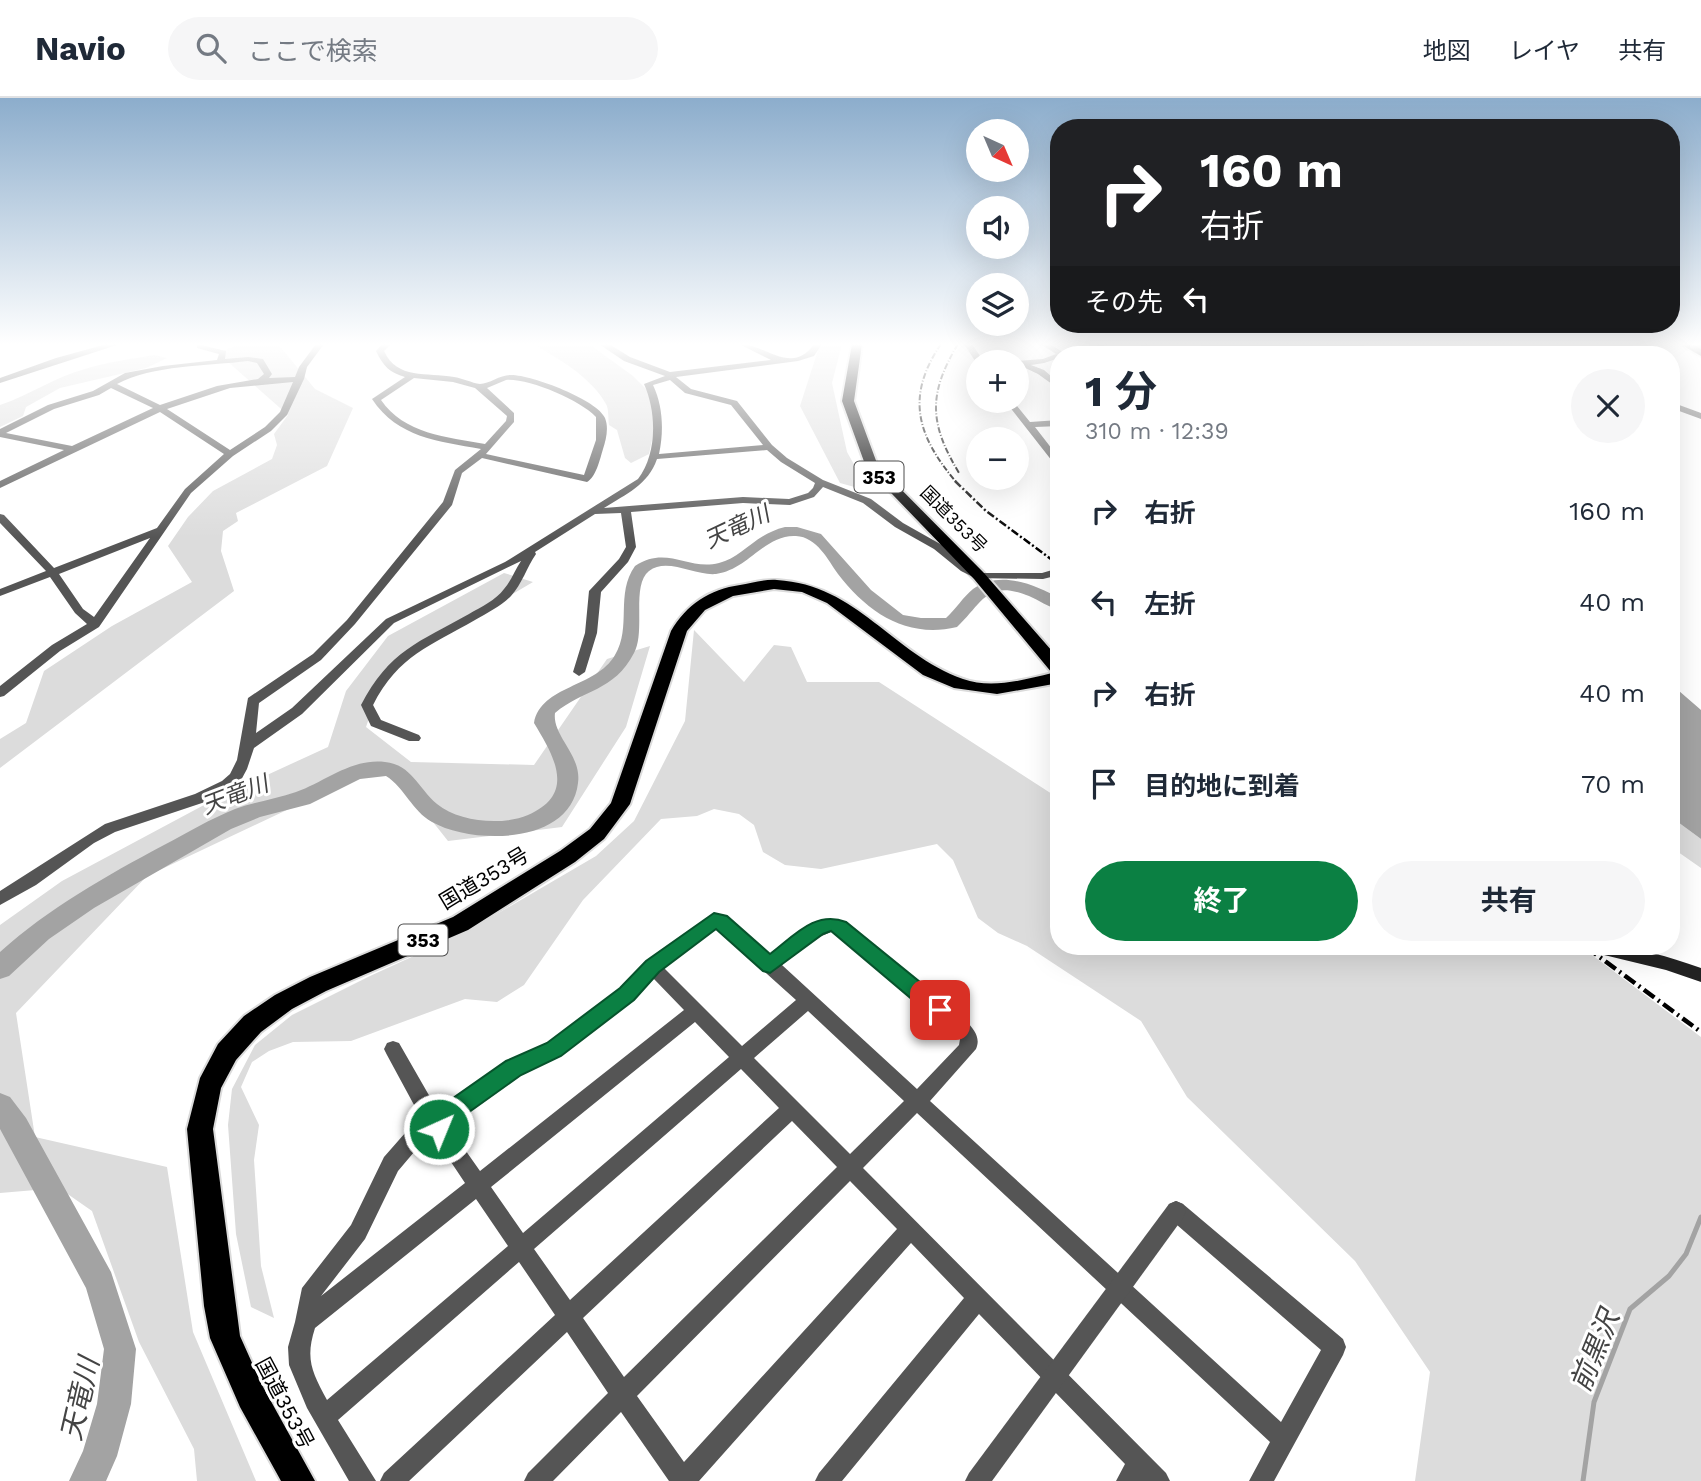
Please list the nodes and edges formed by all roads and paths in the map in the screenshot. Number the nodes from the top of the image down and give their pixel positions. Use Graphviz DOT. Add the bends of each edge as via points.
graph roads {
  1 [pos="48,409"];
  2 [pos="161,409"];
  3 [pos="286,409"];
  4 [pos="382,409"];
  5 [pos="501,409"];
  6 [pos="592,409"];
  7 [pos="655,409"];
  8 [pos="738,409"];
  9 [pos="851,409"];
  10 [pos="1681,409"];
  11 [pos="1019,413"];
  12 [pos="1701,416"];
  13 [pos="1050,424"];
  14 [pos="1029,425"];
  15 [pos="0,433"];
  16 [pos="769,447"];
  17 [pos="75,449"];
  18 [pos="484,451"];
  19 [pos="1050,452"];
  20 [pos="230,454"];
  21 [pos="652,457"];
  22 [pos="820,482"];
  23 [pos="0,485"];
  24 [pos="626,510"];
  25 [pos="594,513"];
  26 [pos="0,517"];
  27 [pos="162,530"];
  28 [pos="541,542"];
  29 [pos="53,573"];
  30 [pos="1050,573"];
  31 [pos="986,585"];
  32 [pos="0,593"];
  33 [pos="95,624"];
  34 [pos="1050,660"];
  35 [pos="579,672"];
  36 [pos="1050,679"];
  37 [pos="0,693"];
  38 [pos="414,738"];
  39 [pos="248,746"];
  40 [pos="0,899"];
  41 [pos="1633,955"];
  42 [pos="770,965"];
  43 [pos="653,967"];
  44 [pos="1701,975"];
  45 [pos="808,1000"];
  46 [pos="696,1011"];
  47 [pos="393,1049"];
  48 [pos="741,1057"];
  49 [pos="917,1101"];
  50 [pos="792,1108"];
  51 [pos="849,1167"];
  52 [pos="477,1186"];
  53 [pos="910,1229"];
  54 [pos="521,1248"];
  55 [pos="1119,1287"];
  56 [pos="978,1298"];
  57 [pos="569,1317"];
  58 [pos="306,1322"];
  59 [pos="1053,1376"];
  60 [pos="623,1395"];
  61 [pos="324,1417"];
  62 [pos="1284,1440"];
  63 [pos="1133,1472"];
  64 [pos="299,1481"];
  65 [pos="364,1481"];
  66 [pos="392,1481"];
  67 [pos="536,1481"];
  68 [pos="683,1481"];
  69 [pos="827,1481"];
  70 [pos="977,1481"];
  71 [pos="1158,1481"];
  72 [pos="1261,1481"];
  1 -- 15 [label="street"];
  2 -- 17 [label="street"];
  2 -- 20 [label="street"];
  3 -- 20 [label="street" via="268,429"];
  4 -- 18 [label="street" via="415,433"];
  5 -- 18 [label="street" via="511,415 510,422"];
  6 -- 18 [label="street" via="600,417 602,434 587,479"];
  7 -- 21 [label="street" via="658,428"];
  8 -- 16 [label="street"];
  9 -- 31 [label="highway, 国道353号 / 353" via="872,467"];
  10 -- 12 [label="street"];
  11 -- 14 [label="street"];
  13 -- 14 [label="street"];
  14 -- 19 [label="street"];
  15 -- 17 [label="street"];
  16 -- 21 [label="street"];
  16 -- 22 [label="street"];
  17 -- 23 [label="street"];
  18 -- 39 [label="street" via="458,472 448,503 351,622 317,657 253,701"];
  20 -- 27 [label="street" via="188,491"];
  21 -- 25 [label="street" via="648,474"];
  22 -- 24 [label="street" via="811,495 790,502 743,500"];
  22 -- 31 [label="street" via="867,501"];
  24 -- 25 [label="street"];
  24 -- 35 [label="street" via="631,547 595,590 591,633"];
  25 -- 28 [label="street"];
  26 -- 29 [label="street"];
  27 -- 29 [label="street"];
  27 -- 33 [label="street"];
  28 -- 38 [label="street" via="508,594 411,649 376,682 367,705 376,723"];
  28 -- 39 [label="street" via="488,576 390,621 297,711"];
  29 -- 32 [label="street"];
  29 -- 33 [label="street" via="79,611"];
  30 -- 31 [label="street"];
  31 -- 34 [label="highway, 国道353号 / 353"];
  33 -- 37 [label="street" via="56,648"];
  36 -- 64 [label="highway, 国道353号 / 353" via="1011,688 959,684 925,669 820,591 775,584 720,595 697,607 679,632 620,804 596,836 432,937 285,1000 237,1039 209,1084 202,1107 219,1306 236,1366"];
  39 -- 40 [label="street" via="229,784 88,838"];
  41 -- 44 [label="main road"];
  42 -- 43 [label="street" via="714,920"];
  42 -- 45 [label="street"];
  42 -- 49 [label="street" via="817,929 831,924 960,1027 970,1043"];
  43 -- 46 [label="street"];
  43 -- 52 [label="street" via="627,994 554,1050 513,1068 439,1122 441,1133"];
  45 -- 48 [label="street"];
  45 -- 49 [label="street"];
  46 -- 48 [label="street"];
  46 -- 52 [label="street"];
  47 -- 58 [label="street" via="431,1117 391,1164 358,1232 309,1294"];
  48 -- 50 [label="street"];
  48 -- 54 [label="street"];
  49 -- 51 [label="street"];
  49 -- 55 [label="street"];
  50 -- 51 [label="street"];
  50 -- 57 [label="street"];
  51 -- 53 [label="street"];
  51 -- 60 [label="street"];
  52 -- 54 [label="street"];
  52 -- 58 [label="street"];
  53 -- 56 [label="street"];
  53 -- 68 [label="street"];
  54 -- 57 [label="street"];
  54 -- 61 [label="street"];
  55 -- 59 [label="street"];
  55 -- 62 [label="street"];
  55 -- 62 [label="street" via="1176,1211 1335,1347"];
  56 -- 59 [label="street"];
  56 -- 69 [label="street"];
  57 -- 60 [label="street"];
  57 -- 66 [label="street"];
  58 -- 61 [label="street" via="297,1353"];
  59 -- 63 [label="street"];
  59 -- 70 [label="street"];
  60 -- 67 [label="street"];
  60 -- 68 [label="street"];
  61 -- 65 [label="street"];
  62 -- 72 [label="street"];
  63 -- 71 [label="street"];
}
